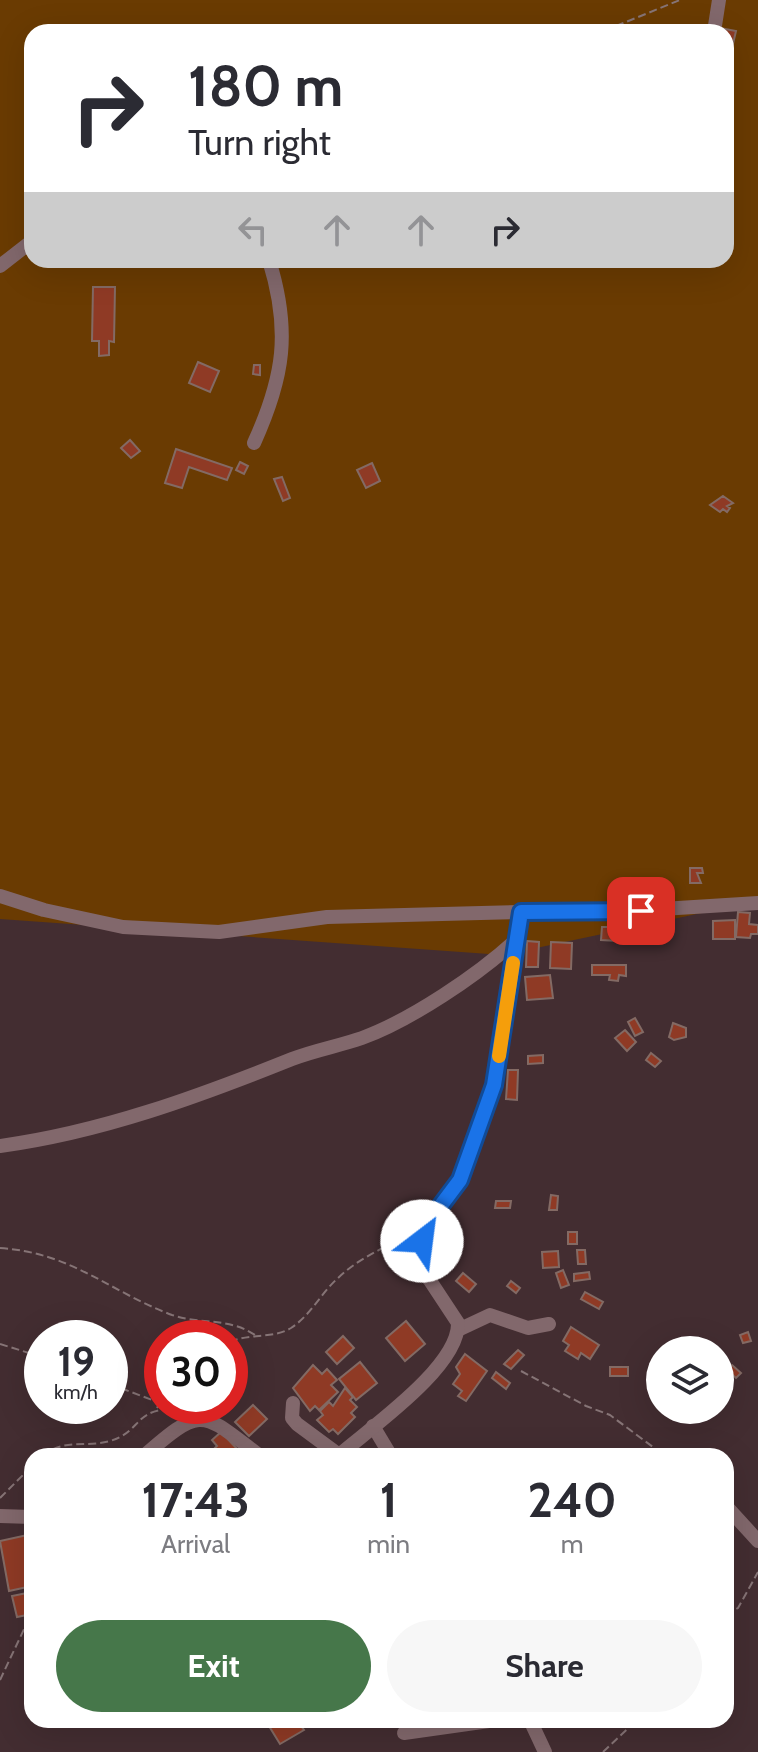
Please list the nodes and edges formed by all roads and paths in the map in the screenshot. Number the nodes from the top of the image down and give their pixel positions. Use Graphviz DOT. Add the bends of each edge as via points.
graph roads {
  1 [pos="680,0"];
  2 [pos="719,0"];
  3 [pos="621,24"];
  4 [pos="715,24"];
  5 [pos="24,247"];
  6 [pos="0,266"];
  7 [pos="271,268"];
  8 [pos="254,443"];
  9 [pos="0,896"];
  10 [pos="758,903"];
  11 [pos="521,912"];
  12 [pos="516,940"];
  13 [pos="0,1146"];
  14 [pos="425,1228"];
  15 [pos="0,1248"];
  16 [pos="549,1324"];
  17 [pos="458,1330"];
  18 [pos="255,1335"];
  19 [pos="248,1337"];
  20 [pos="0,1344"];
  21 [pos="24,1351"];
  22 [pos="521,1371"];
  23 [pos="293,1403"];
  24 [pos="144,1418"];
  25 [pos="184,1424"];
  26 [pos="220,1424"];
  27 [pos="373,1426"];
  28 [pos="55,1448"];
  29 [pos="154,1448"];
  30 [pos="250,1448"];
  31 [pos="330,1448"];
  32 [pos="347,1448"];
  33 [pos="386,1448"];
  34 [pos="654,1448"];
  35 [pos="24,1474"];
  36 [pos="0,1498"];
  37 [pos="734,1515"];
  38 [pos="0,1516"];
  39 [pos="24,1517"];
  40 [pos="758,1541"];
  41 [pos="758,1572"];
  42 [pos="734,1610"];
  43 [pos="24,1629"];
  44 [pos="0,1680"];
  45 [pos="439,1728"];
  46 [pos="534,1728"];
  47 [pos="628,1728"];
  48 [pos="404,1733"];
  49 [pos="545,1752"];
  50 [pos="603,1752"];
  1 -- 3 [label="path"];
  2 -- 4 [label="street"];
  5 -- 6 [label="street"];
  7 -- 8 [label="street" via="282,317 283,357 273,401"];
  9 -- 11 [label="street" via="123,927 219,932 327,917"];
  10 -- 11 [label="street" via="582,914"];
  11 -- 12 [label="street"];
  12 -- 13 [label="street" via="460,984 365,1037 139,1115 62,1137"];
  12 -- 14 [label="street" via="494,1085 460,1180"];
  14 -- 17 [label="street" via="427,1276 456,1315"];
  14 -- 18 [label="path" via="357,1262 292,1327"];
  15 -- 18 [label="path" via="60,1258 173,1315 239,1324"];
  16 -- 17 [label="street" via="528,1328 490,1315"];
  17 -- 27 [label="street" via="450,1352"];
  18 -- 19 [label="path"];
  20 -- 21 [label="path"];
  22 -- 34 [label="path" via="610,1415"];
  23 -- 31 [label="street" via="292,1418"];
  24 -- 28 [label="path" via="111,1441"];
  25 -- 29 [label="street"];
  26 -- 30 [label="street"];
  27 -- 32 [label="street"];
  27 -- 33 [label="street"];
  35 -- 36 [label="path"];
  37 -- 40 [label="street"];
  38 -- 39 [label="street"];
  41 -- 42 [label="path"];
  43 -- 44 [label="path"];
  45 -- 48 [label="street"];
  46 -- 49 [label="street"];
  47 -- 50 [label="path"];
}
